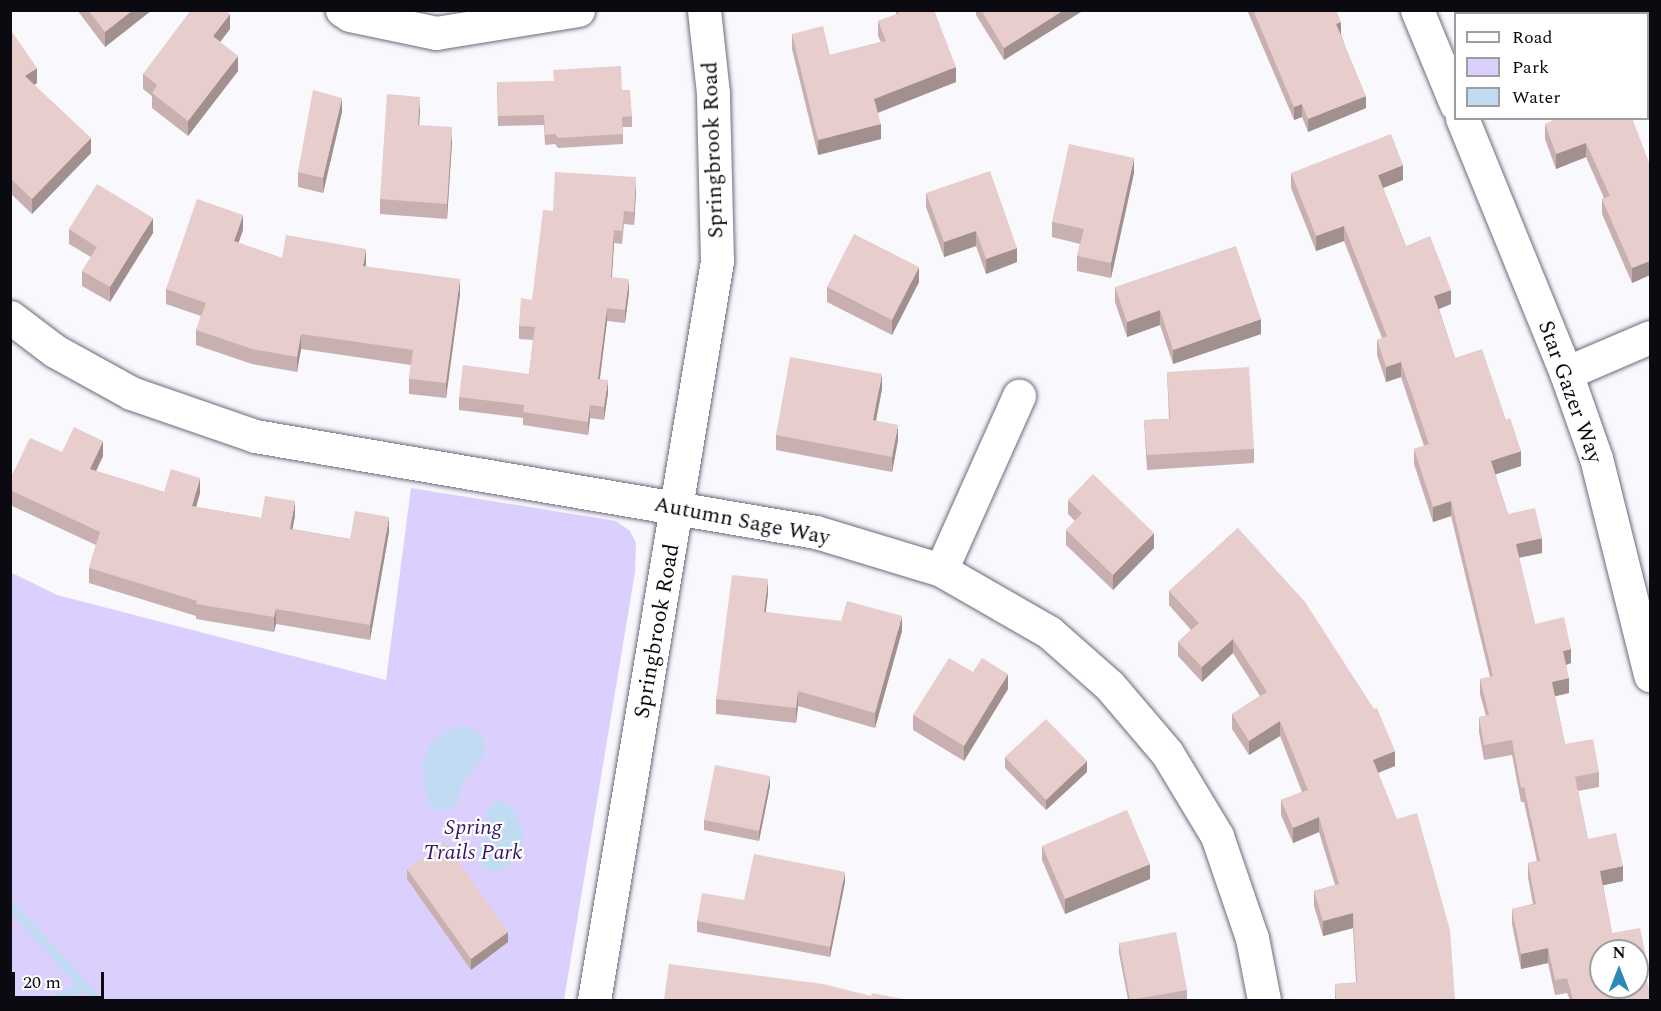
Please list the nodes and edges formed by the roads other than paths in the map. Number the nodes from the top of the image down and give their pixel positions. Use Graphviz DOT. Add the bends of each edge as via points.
graph roads {
  1 [pos="342,10"];
  2 [pos="578,10"];
  3 [pos="704,10"];
  4 [pos="1417,10"];
  5 [pos="1454,102"];
  6 [pos="1462,120"];
  7 [pos="10,317"];
  8 [pos="1650,337"];
  9 [pos="1566,373"];
  10 [pos="1019,396"];
  11 [pos="677,508"];
  12 [pos="941,570"];
  13 [pos="1650,675"];
  14 [pos="594,1000"];
  15 [pos="1264,1000"];
  1 -- 2 [label="street" via="436,33"];
  3 -- 11 [label="street, Springbrook Road" via="713,93 717,261"];
  4 -- 5 [label="street"];
  6 -- 9 [label="street, Star Gazer Way"];
  7 -- 11 [label="street, Autumn Sage Way" via="55,351 131,393 255,436"];
  8 -- 9 [label="street"];
  9 -- 13 [label="street, Star Gazer Way" via="1596,458"];
  10 -- 12 [label="street"];
  11 -- 12 [label="street, Autumn Sage Way" via="816,532"];
  11 -- 14 [label="street, Springbrook Road"];
  12 -- 15 [label="street, Autumn Sage Way" via="1049,632 1110,686 1167,753 1217,836 1252,938"];
}
